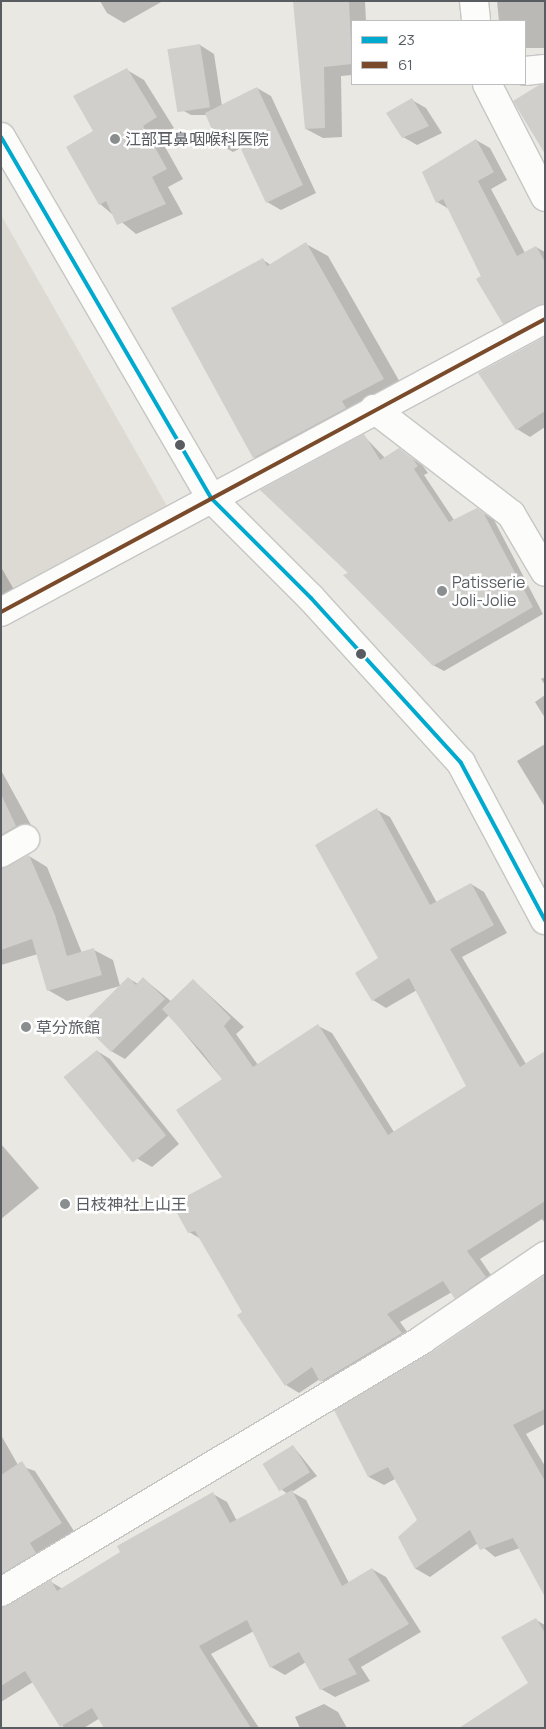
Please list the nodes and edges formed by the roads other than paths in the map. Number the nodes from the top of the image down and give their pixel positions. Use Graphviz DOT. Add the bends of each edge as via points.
graph roads {
  1 [pos="474,1"];
  2 [pos="476,20"];
  3 [pos="545,70"];
  4 [pos="526,71"];
  5 [pos="488,85"];
  6 [pos="1,137"];
  7 [pos="545,197"];
  8 [pos="545,319"];
  9 [pos="374,410"];
  10 [pos="211,498"];
  11 [pos="545,572"];
  12 [pos="1,612"];
  13 [pos="26,839"];
  14 [pos="1,853"];
  15 [pos="545,920"];
  16 [pos="545,1256"];
  17 [pos="1,1592"];
  1 -- 2 [label="street"];
  3 -- 4 [label="street"];
  5 -- 7 [label="street"];
  6 -- 10 [label="street"];
  8 -- 9 [label="street"];
  9 -- 10 [label="street"];
  9 -- 11 [label="street" via="511,514"];
  10 -- 12 [label="street"];
  10 -- 15 [label="street" via="311,598 461,763"];
  13 -- 14 [label="street"];
  16 -- 17 [label="street" via="423,1340"];
}
